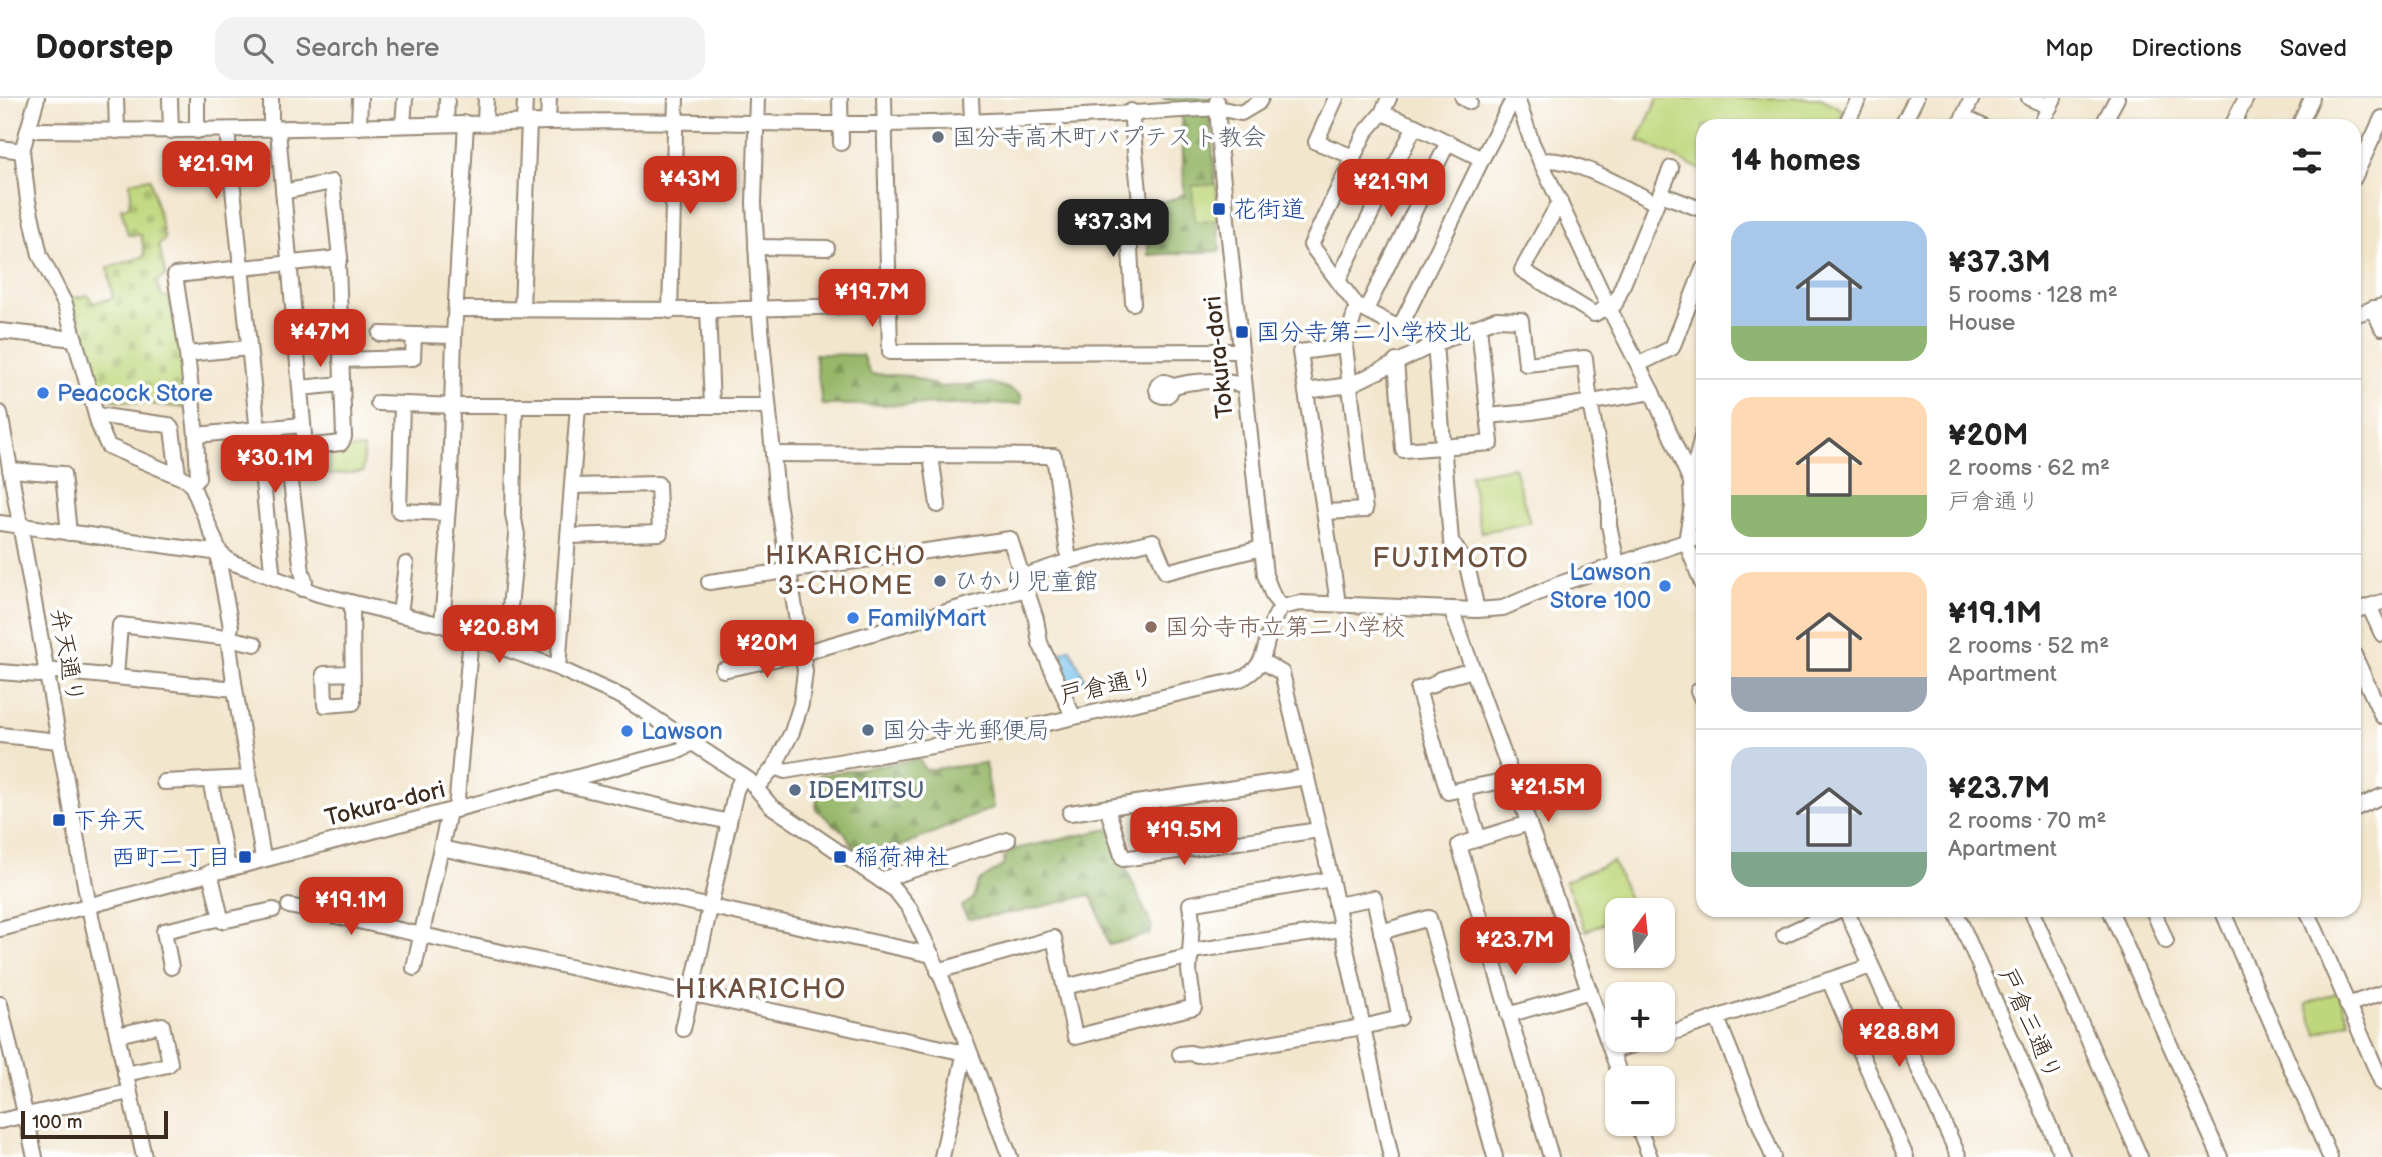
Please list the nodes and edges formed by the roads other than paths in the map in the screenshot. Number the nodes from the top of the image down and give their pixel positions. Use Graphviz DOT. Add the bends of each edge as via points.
graph roads {
  1 [pos="37,98"];
  2 [pos="116,98"];
  3 [pos="170,98"];
  4 [pos="197,98"];
  5 [pos="271,98"];
  6 [pos="360,98"];
  7 [pos="405,98"];
  8 [pos="447,98"];
  9 [pos="486,98"];
  10 [pos="525,98"];
  11 [pos="549,98"];
  12 [pos="676,98"];
  13 [pos="757,98"];
  14 [pos="840,98"];
  15 [pos="884,98"];
  16 [pos="971,98"];
  17 [pos="1261,98"];
  18 [pos="1336,98"];
  19 [pos="1389,98"];
  20 [pos="1858,98"];
  21 [pos="1916,98"];
  22 [pos="1972,98"];
  23 [pos="2029,98"];
  24 [pos="2117,98"];
  25 [pos="2246,98"];
  26 [pos="2312,98"];
  27 [pos="1519,101"];
  28 [pos="1217,103"];
  29 [pos="2052,103"];
  30 [pos="1131,111"];
  31 [pos="1382,113"];
  32 [pos="2382,118"];
  33 [pos="1848,119"];
  34 [pos="1906,119"];
  35 [pos="1962,119"];
  36 [pos="2044,119"];
  37 [pos="2106,119"];
  38 [pos="2236,119"];
  39 [pos="2302,119"];
  40 [pos="674,120"];
  41 [pos="972,121"];
  42 [pos="485,122"];
  43 [pos="527,122"];
  44 [pos="548,122"];
  45 [pos="757,122"];
  46 [pos="466,123"];
  47 [pos="446,124"];
  48 [pos="841,124"];
  49 [pos="884,124"];
  50 [pos="403,125"];
  51 [pos="1415,126"];
  52 [pos="359,127"];
  53 [pos="28,130"];
  54 [pos="227,130"];
  55 [pos="275,130"];
  56 [pos="117,131"];
  57 [pos="171,131"];
  58 [pos="197,131"];
  59 [pos="1448,142"];
  60 [pos="841,143"];
  61 [pos="0,148"];
  62 [pos="22,151"];
  63 [pos="1354,157"];
  64 [pos="1482,159"];
  65 [pos="1541,161"];
  66 [pos="2361,163"];
  67 [pos="1671,168"];
  68 [pos="283,192"];
  69 [pos="1658,199"];
  70 [pos="1560,201"];
  71 [pos="1696,208"];
  72 [pos="817,245"];
  73 [pos="756,247"];
  74 [pos="340,258"];
  75 [pos="289,263"];
  76 [pos="240,268"];
  77 [pos="1338,280"];
  78 [pos="1696,288"];
  79 [pos="1133,303"];
  80 [pos="888,305"];
  81 [pos="2378,307"];
  82 [pos="1361,308"];
  83 [pos="1609,308"];
  84 [pos="456,309"];
  85 [pos="522,309"];
  86 [pos="670,310"];
  87 [pos="708,310"];
  88 [pos="760,310"];
  89 [pos="2361,313"];
  90 [pos="1479,326"];
  91 [pos="2382,328"];
  92 [pos="0,331"];
  93 [pos="380,334"];
  94 [pos="414,335"];
  95 [pos="454,337"];
  96 [pos="75,339"];
  97 [pos="1435,344"];
  98 [pos="1345,346"];
  99 [pos="248,348"];
  100 [pos="1241,351"];
  101 [pos="187,354"];
  102 [pos="341,360"];
  103 [pos="1396,361"];
  104 [pos="1639,364"];
  105 [pos="342,384"];
  106 [pos="1244,385"];
  107 [pos="1350,385"];
  108 [pos="1171,387"];
  109 [pos="300,388"];
  110 [pos="1306,391"];
  111 [pos="1653,392"];
  112 [pos="378,403"];
  113 [pos="1590,403"];
  114 [pos="402,404"];
  115 [pos="453,406"];
  116 [pos="514,406"];
  117 [pos="578,406"];
  118 [pos="712,406"];
  119 [pos="768,406"];
  120 [pos="0,413"];
  121 [pos="96,415"];
  122 [pos="1489,416"];
  123 [pos="303,425"];
  124 [pos="256,428"];
  125 [pos="196,435"];
  126 [pos="3,447"];
  127 [pos="305,447"];
  128 [pos="1443,447"];
  129 [pos="774,454"];
  130 [pos="931,456"];
  131 [pos="1696,461"];
  132 [pos="10,470"];
  133 [pos="178,475"];
  134 [pos="1691,482"];
  135 [pos="192,485"];
  136 [pos="573,486"];
  137 [pos="938,505"];
  138 [pos="1325,512"];
  139 [pos="447,513"];
  140 [pos="0,523"];
  141 [pos="20,526"];
  142 [pos="69,533"];
  143 [pos="569,536"];
  144 [pos="1696,538"];
  145 [pos="1686,542"];
  146 [pos="1262,548"];
  147 [pos="220,552"];
  148 [pos="1069,561"];
  149 [pos="405,564"];
  150 [pos="1617,564"];
  151 [pos="1696,568"];
  152 [pos="788,570"];
  153 [pos="270,576"];
  154 [pos="709,582"];
  155 [pos="1024,583"];
  156 [pos="302,589"];
  157 [pos="1338,603"];
  158 [pos="352,604"];
  159 [pos="2376,604"];
  160 [pos="1282,607"];
  161 [pos="1451,609"];
  162 [pos="1477,610"];
  163 [pos="400,615"];
  164 [pos="442,625"];
  165 [pos="2382,634"];
  166 [pos="471,636"];
  167 [pos="228,638"];
  168 [pos="255,644"];
  169 [pos="506,649"];
  170 [pos="803,653"];
  171 [pos="1262,661"];
  172 [pos="558,668"];
  173 [pos="46,670"];
  174 [pos="723,670"];
  175 [pos="1473,670"];
  176 [pos="2361,670"];
  177 [pos="0,672"];
  178 [pos="353,673"];
  179 [pos="116,676"];
  180 [pos="235,689"];
  181 [pos="1073,716"];
  182 [pos="2382,716"];
  183 [pos="0,735"];
  184 [pos="59,741"];
  185 [pos="691,743"];
  186 [pos="774,766"];
  187 [pos="743,776"];
  188 [pos="1307,777"];
  189 [pos="249,778"];
  190 [pos="1513,779"];
  191 [pos="210,780"];
  192 [pos="164,782"];
  193 [pos="556,783"];
  194 [pos="757,787"];
  195 [pos="1463,790"];
  196 [pos="2382,796"];
  197 [pos="2361,806"];
  198 [pos="1107,807"];
  199 [pos="452,811"];
  200 [pos="1070,813"];
  201 [pos="729,822"];
  202 [pos="1530,823"];
  203 [pos="1319,830"];
  204 [pos="1479,839"];
  205 [pos="1008,840"];
  206 [pos="441,848"];
  207 [pos="263,858"];
  208 [pos="228,867"];
  209 [pos="210,872"];
  210 [pos="880,880"];
  211 [pos="1331,880"];
  212 [pos="1336,905"];
  213 [pos="289,906"];
  214 [pos="710,906"];
  215 [pos="89,907"];
  216 [pos="274,910"];
  217 [pos="1824,917"];
  218 [pos="1849,917"];
  219 [pos="1958,917"];
  220 [pos="2034,917"];
  221 [pos="2113,917"];
  222 [pos="2156,917"];
  223 [pos="2225,917"];
  224 [pos="2310,917"];
  225 [pos="221,918"];
  226 [pos="0,929"];
  227 [pos="1341,929"];
  228 [pos="1381,932"];
  229 [pos="421,935"];
  230 [pos="1784,935"];
  231 [pos="2166,941"];
  232 [pos="1192,953"];
  233 [pos="932,955"];
  234 [pos="1871,966"];
  235 [pos="171,967"];
  236 [pos="414,968"];
  237 [pos="939,971"];
  238 [pos="1829,980"];
  239 [pos="1065,987"];
  240 [pos="1590,991"];
  241 [pos="2382,993"];
  242 [pos="691,994"];
  243 [pos="0,1004"];
  244 [pos="2347,1005"];
  245 [pos="1508,1016"];
  246 [pos="1717,1018"];
  247 [pos="1363,1027"];
  248 [pos="683,1029"];
  249 [pos="1605,1032"];
  250 [pos="1675,1032"];
  251 [pos="117,1035"];
  252 [pos="966,1048"];
  253 [pos="1181,1054"];
  254 [pos="125,1074"];
  255 [pos="2382,1083"];
  256 [pos="129,1092"];
  257 [pos="25,1115"];
  258 [pos="0,1121"];
  259 [pos="1640,1136"];
  260 [pos="1646,1156"];
  261 [pos="34,1157"];
  262 [pos="144,1157"];
  263 [pos="942,1157"];
  264 [pos="1010,1157"];
  265 [pos="1391,1157"];
  266 [pos="1495,1157"];
  267 [pos="1551,1157"];
  268 [pos="1773,1157"];
  269 [pos="1906,1157"];
  270 [pos="1959,1157"];
  271 [pos="2063,1157"];
  272 [pos="2140,1157"];
  273 [pos="2220,1157"];
  274 [pos="2330,1157"];
  1 -- 53 [label="street"];
  2 -- 56 [label="street"];
  3 -- 57 [label="street"];
  4 -- 58 [label="street"];
  5 -- 55 [label="street"];
  6 -- 52 [label="street"];
  7 -- 50 [label="street"];
  8 -- 47 [label="street"];
  9 -- 42 [label="street"];
  10 -- 43 [label="street"];
  11 -- 44 [label="street"];
  12 -- 40 [label="street"];
  13 -- 45 [label="street"];
  14 -- 48 [label="street"];
  15 -- 49 [label="street"];
  16 -- 41 [label="street"];
  17 -- 28 [label="street" via="1241,113"];
  18 -- 63 [label="street" via="1316,142"];
  19 -- 31 [label="street"];
  20 -- 33 [label="street"];
  21 -- 34 [label="street"];
  22 -- 35 [label="street"];
  23 -- 29 [label="street"];
  24 -- 37 [label="street"];
  25 -- 38 [label="street"];
  26 -- 39 [label="street"];
  27 -- 64 [label="street"];
  27 -- 65 [label="street"];
  28 -- 30 [label="street"];
  28 -- 100 [label="street, Tokura-dori"];
  29 -- 36 [label="street"];
  30 -- 41 [label="street"];
  30 -- 79 [label="street" via="1142,212 1121,213"];
  31 -- 51 [label="street"];
  31 -- 63 [label="street" via="1365,133"];
  32 -- 66 [label="street"];
  40 -- 44 [label="street"];
  40 -- 45 [label="street"];
  40 -- 86 [label="street"];
  41 -- 49 [label="street"];
  42 -- 43 [label="street"];
  42 -- 46 [label="street"];
  43 -- 44 [label="street"];
  43 -- 85 [label="street"];
  45 -- 48 [label="street"];
  45 -- 73 [label="street"];
  46 -- 47 [label="street"];
  46 -- 84 [label="street"];
  47 -- 50 [label="street"];
  48 -- 49 [label="street"];
  48 -- 60 [label="street"];
  49 -- 80 [label="street"];
  50 -- 52 [label="street"];
  51 -- 59 [label="street"];
  51 -- 77 [label="street"];
  52 -- 55 [label="street"];
  53 -- 56 [label="street"];
  53 -- 62 [label="street"];
  54 -- 55 [label="street"];
  54 -- 58 [label="street"];
  54 -- 76 [label="street"];
  55 -- 68 [label="street"];
  56 -- 57 [label="street"];
  57 -- 58 [label="street"];
  59 -- 64 [label="street"];
  59 -- 82 [label="street"];
  61 -- 62 [label="street"];
  62 -- 96 [label="street" via="40,255 65,304"];
  63 -- 77 [label="street" via="1311,245"];
  64 -- 82 [label="street" via="1403,321 1396,327"];
  65 -- 69 [label="street" via="1577,166"];
  65 -- 70 [label="street"];
  67 -- 69 [label="street"];
  68 -- 74 [label="street" via="332,182"];
  68 -- 75 [label="street"];
  69 -- 71 [label="street"];
  69 -- 83 [label="street" via="1615,304"];
  70 -- 83 [label="street"];
  70 -- 83 [label="street" via="1522,271 1594,314"];
  72 -- 73 [label="street"];
  73 -- 88 [label="street"];
  74 -- 75 [label="street"];
  74 -- 102 [label="street"];
  75 -- 76 [label="street"];
  75 -- 109 [label="street"];
  76 -- 99 [label="street"];
  76 -- 101 [label="street" via="175,275"];
  77 -- 82 [label="street"];
  78 -- 104 [label="street" via="1672,348"];
  80 -- 88 [label="street"];
  80 -- 100 [label="street" via="890,352"];
  81 -- 89 [label="street"];
  81 -- 91 [label="street"];
  82 -- 98 [label="street"];
  83 -- 104 [label="street"];
  84 -- 85 [label="street"];
  84 -- 95 [label="street"];
  85 -- 86 [label="street"];
  86 -- 87 [label="street"];
  87 -- 88 [label="street"];
  87 -- 118 [label="street"];
  88 -- 119 [label="street"];
  90 -- 97 [label="street"];
  90 -- 113 [label="street" via="1496,319 1521,320 1526,364 1585,358"];
  90 -- 122 [label="street"];
  92 -- 96 [label="street"];
  93 -- 94 [label="street"];
  94 -- 95 [label="street"];
  94 -- 102 [label="street" via="413,358"];
  95 -- 115 [label="street"];
  96 -- 121 [label="street"];
  97 -- 103 [label="street"];
  97 -- 128 [label="street"];
  98 -- 107 [label="street"];
  98 -- 110 [label="street" via="1300,352"];
  99 -- 101 [label="street"];
  99 -- 124 [label="street"];
  100 -- 106 [label="street, Tokura-dori"];
  101 -- 125 [label="street"];
  102 -- 105 [label="street"];
  103 -- 107 [label="street"];
  103 -- 128 [label="street" via="1403,450"];
  104 -- 111 [label="street"];
  105 -- 109 [label="street"];
  105 -- 127 [label="street" via="341,443"];
  106 -- 108 [label="street" via="1216,381"];
  106 -- 146 [label="street, Tokura-dori"];
  107 -- 110 [label="street"];
  107 -- 138 [label="street" via="1365,510"];
  109 -- 123 [label="street"];
  110 -- 138 [label="street"];
  111 -- 113 [label="street"];
  111 -- 134 [label="street"];
  112 -- 114 [label="street"];
  113 -- 122 [label="street"];
  113 -- 150 [label="street"];
  114 -- 115 [label="street"];
  114 -- 139 [label="street" via="399,511"];
  115 -- 116 [label="street"];
  115 -- 139 [label="street"];
  116 -- 117 [label="street"];
  116 -- 169 [label="street" via="513,514 517,535"];
  117 -- 118 [label="street"];
  117 -- 136 [label="street"];
  118 -- 119 [label="street"];
  119 -- 129 [label="street"];
  120 -- 126 [label="street, 弁天通り"];
  121 -- 133 [label="street" via="108,446"];
  121 -- 133 [label="street" via="168,425"];
  122 -- 128 [label="street" via="1491,443"];
  123 -- 124 [label="street"];
  123 -- 127 [label="street"];
  124 -- 125 [label="street"];
  124 -- 153 [label="street"];
  125 -- 135 [label="street" via="198,478"];
  126 -- 132 [label="street, 弁天通り"];
  127 -- 156 [label="street" via="287,449 305,581"];
  128 -- 162 [label="street" via="1451,541 1467,565"];
  129 -- 130 [label="street"];
  129 -- 152 [label="street"];
  130 -- 137 [label="street"];
  130 -- 148 [label="street" via="1054,456"];
  131 -- 134 [label="street"];
  132 -- 141 [label="street, 弁天通り"];
  132 -- 142 [label="street" via="63,474"];
  133 -- 135 [label="street"];
  134 -- 145 [label="street"];
  135 -- 147 [label="street"];
  136 -- 143 [label="street"];
  136 -- 143 [label="street" via="659,484 660,533"];
  138 -- 157 [label="street"];
  139 -- 164 [label="street"];
  140 -- 141 [label="street"];
  141 -- 142 [label="street"];
  141 -- 173 [label="street, 弁天通り"];
  142 -- 147 [label="street"];
  143 -- 172 [label="street"];
  144 -- 145 [label="street"];
  145 -- 150 [label="street"];
  145 -- 151 [label="street"];
  146 -- 148 [label="street" via="1166,572 1153,541"];
  146 -- 160 [label="street, Tokura-dori" via="1268,585"];
  147 -- 153 [label="street" via="231,562"];
  147 -- 167 [label="street" via="231,627"];
  148 -- 155 [label="street"];
  149 -- 163 [label="street"];
  150 -- 162 [label="street" via="1503,608"];
  152 -- 154 [label="street"];
  152 -- 155 [label="street" via="1010,539"];
  152 -- 170 [label="street"];
  153 -- 156 [label="street"];
  155 -- 170 [label="street"];
  155 -- 181 [label="street" via="1040,643"];
  156 -- 158 [label="street"];
  157 -- 160 [label="street"];
  157 -- 161 [label="street"];
  158 -- 163 [label="street"];
  158 -- 178 [label="street"];
  159 -- 165 [label="street"];
  160 -- 171 [label="street" via="1272,623"];
  161 -- 162 [label="street"];
  161 -- 175 [label="street"];
  163 -- 164 [label="street"];
  164 -- 166 [label="street"];
  166 -- 169 [label="street"];
  166 -- 199 [label="street"];
  167 -- 168 [label="street"];
  167 -- 179 [label="street" via="120,625"];
  167 -- 180 [label="street"];
  169 -- 172 [label="street"];
  170 -- 174 [label="street"];
  170 -- 186 [label="street" via="799,714"];
  171 -- 181 [label="street, 戸倉通り" via="1250,675 1238,680"];
  171 -- 188 [label="street" via="1282,673"];
  172 -- 185 [label="street" via="624,698"];
  173 -- 177 [label="street" via="39,675"];
  173 -- 179 [label="street"];
  173 -- 184 [label="street, 弁天通り"];
  175 -- 190 [label="street"];
  175 -- 195 [label="street" via="1418,689 1448,792"];
  176 -- 182 [label="street"];
  179 -- 180 [label="street"];
  180 -- 189 [label="street"];
  181 -- 186 [label="street, 戸倉通り" via="991,736 785,771"];
  183 -- 184 [label="street"];
  184 -- 215 [label="street, 弁天通り"];
  185 -- 187 [label="street"];
  185 -- 193 [label="street, Tokura-dori"];
  186 -- 194 [label="street"];
  187 -- 194 [label="street"];
  187 -- 201 [label="street"];
  188 -- 198 [label="street"];
  188 -- 203 [label="street"];
  189 -- 191 [label="street"];
  189 -- 207 [label="street"];
  190 -- 195 [label="street"];
  190 -- 202 [label="street"];
  191 -- 192 [label="street"];
  191 -- 208 [label="street"];
  193 -- 199 [label="street, Tokura-dori"];
  193 -- 201 [label="street"];
  194 -- 210 [label="street" via="771,806"];
  195 -- 204 [label="street"];
  196 -- 197 [label="street"];
  198 -- 200 [label="street"];
  198 -- 203 [label="street" via="1123,859"];
  199 -- 206 [label="street"];
  199 -- 207 [label="street, Tokura-dori"];
  201 -- 214 [label="street"];
  202 -- 204 [label="street"];
  202 -- 240 [label="street"];
  203 -- 211 [label="street"];
  204 -- 245 [label="street" via="1459,845"];
  205 -- 210 [label="street"];
  206 -- 214 [label="street"];
  206 -- 229 [label="street"];
  207 -- 208 [label="street, Tokura-dori"];
  208 -- 209 [label="street, Tokura-dori"];
  209 -- 215 [label="street, Tokura-dori"];
  209 -- 225 [label="street"];
  210 -- 233 [label="street" via="904,899"];
  211 -- 212 [label="street"];
  211 -- 232 [label="street" via="1190,904"];
  212 -- 227 [label="street"];
  212 -- 228 [label="street" via="1374,898"];
  213 -- 229 [label="street"];
  214 -- 233 [label="street"];
  214 -- 242 [label="street"];
  215 -- 226 [label="street"];
  215 -- 251 [label="street, 弁天通り"];
  216 -- 225 [label="street"];
  217 -- 230 [label="street"];
  218 -- 234 [label="street"];
  219 -- 271 [label="street, 戸倉三通り"];
  220 -- 272 [label="street"];
  221 -- 273 [label="street"];
  222 -- 231 [label="street"];
  223 -- 274 [label="street"];
  224 -- 244 [label="street"];
  225 -- 235 [label="street" via="164,931"];
  227 -- 232 [label="street"];
  227 -- 247 [label="street"];
  228 -- 247 [label="street" via="1400,1018"];
  228 -- 266 [label="street" via="1429,918"];
  229 -- 236 [label="street"];
  229 -- 242 [label="street"];
  232 -- 239 [label="street"];
  232 -- 239 [label="street" via="1189,971 1195,1007 1075,1037"];
  233 -- 237 [label="street"];
  234 -- 238 [label="street"];
  234 -- 270 [label="street"];
  237 -- 239 [label="street" via="1054,938"];
  237 -- 252 [label="street"];
  238 -- 246 [label="street"];
  238 -- 269 [label="street"];
  240 -- 245 [label="street"];
  240 -- 249 [label="street"];
  241 -- 244 [label="street"];
  242 -- 248 [label="street"];
  242 -- 252 [label="street"];
  243 -- 257 [label="street"];
  244 -- 255 [label="street"];
  245 -- 267 [label="street"];
  246 -- 250 [label="street"];
  246 -- 268 [label="street"];
  247 -- 253 [label="street"];
  247 -- 265 [label="street"];
  251 -- 254 [label="street, 弁天通り"];
  251 -- 254 [label="street" via="162,1025 170,1063"];
  252 -- 263 [label="street"];
  252 -- 264 [label="street"];
  254 -- 256 [label="street, 弁天通り"];
  256 -- 257 [label="street"];
  256 -- 262 [label="street, 弁天通り"];
  257 -- 258 [label="street"];
  257 -- 261 [label="street"];
  259 -- 260 [label="street"];
}
